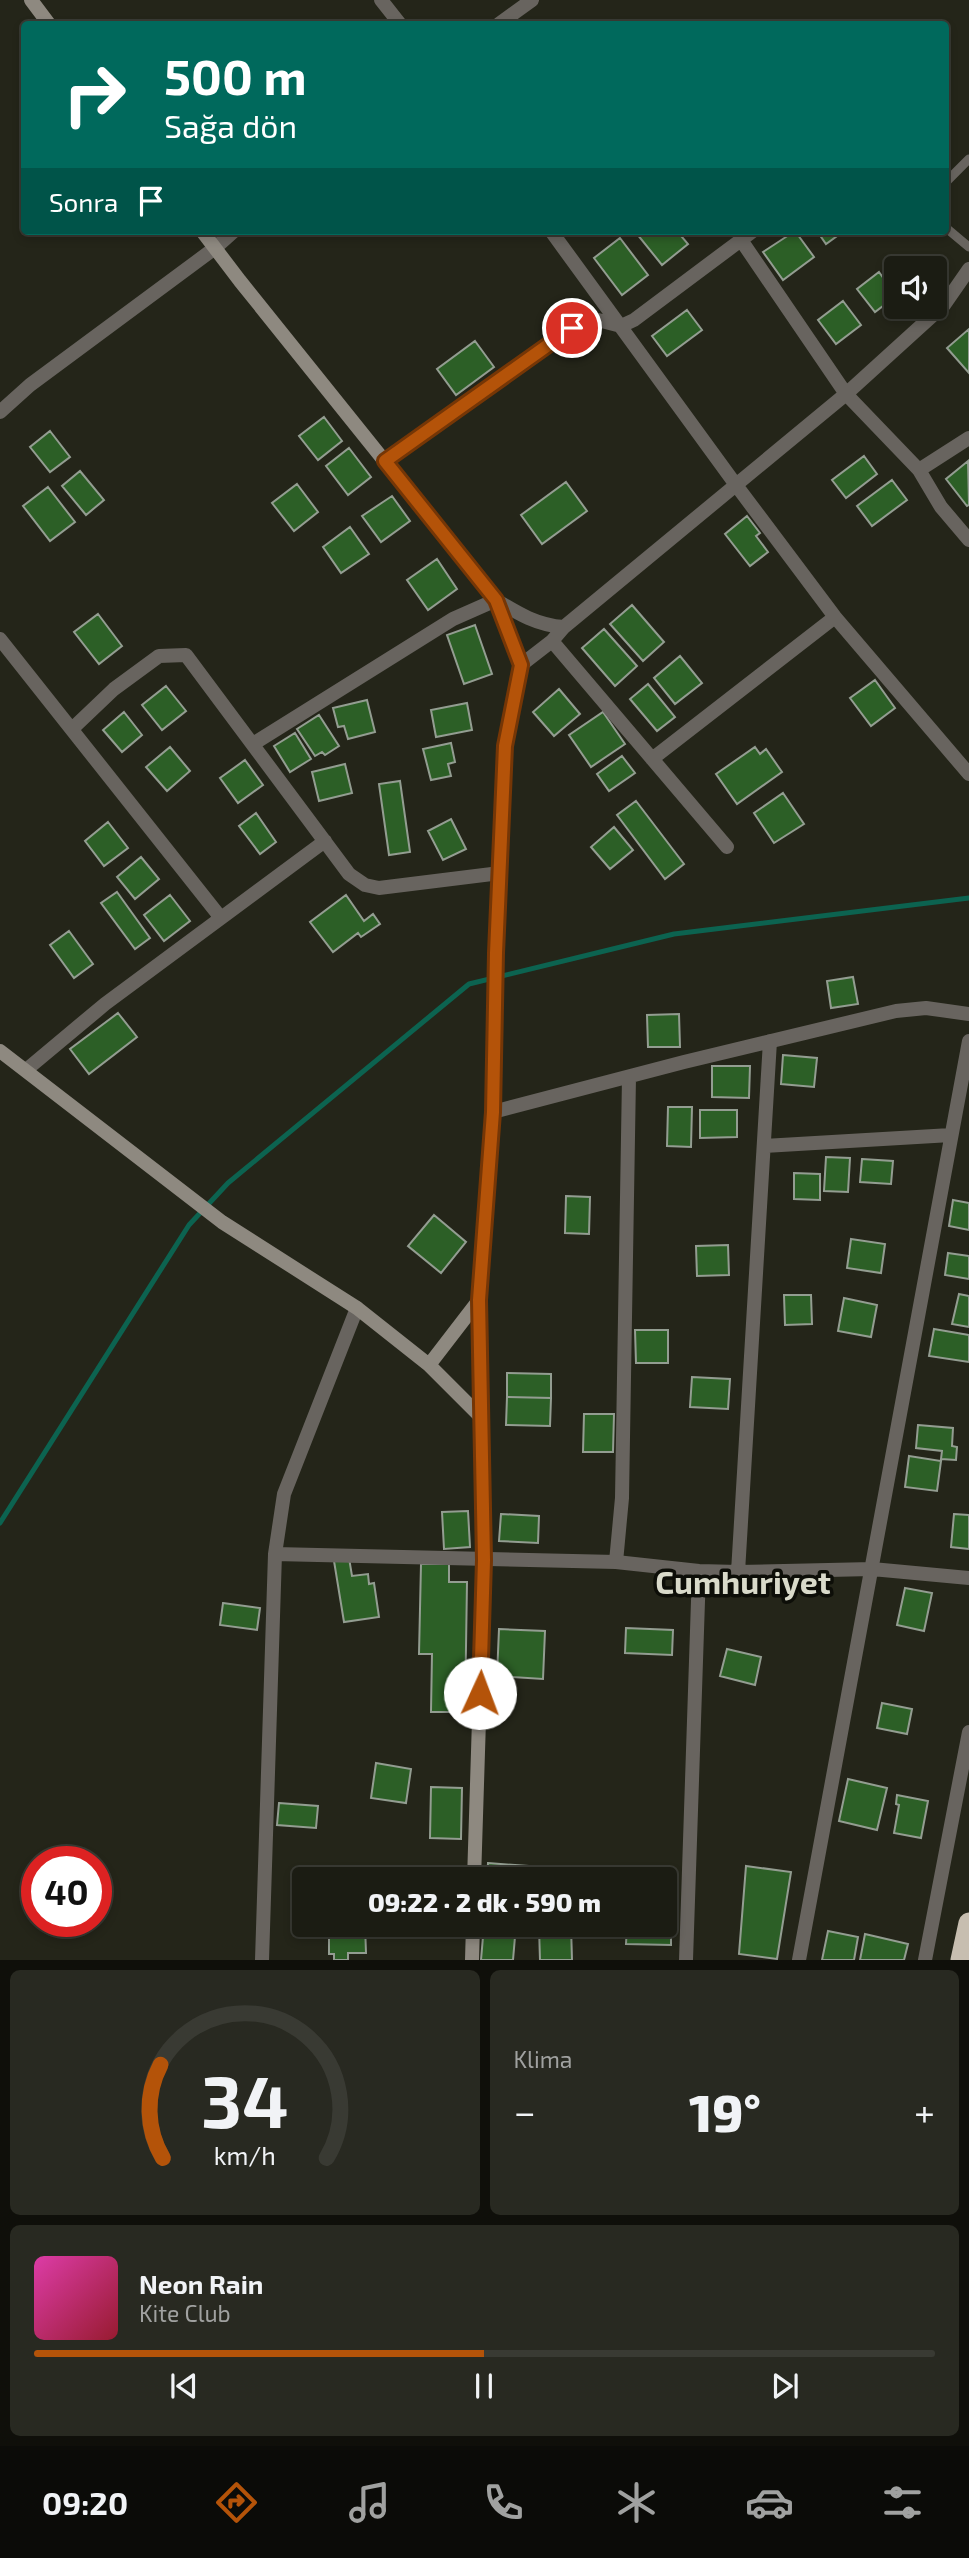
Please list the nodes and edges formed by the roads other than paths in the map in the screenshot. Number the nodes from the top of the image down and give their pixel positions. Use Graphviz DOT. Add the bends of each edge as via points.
graph roads {
  1 [pos="31,0"];
  2 [pos="381,0"];
  3 [pos="532,0"];
  4 [pos="47,21"];
  5 [pos="398,21"];
  6 [pos="503,21"];
  7 [pos="969,159"];
  8 [pos="949,179"];
  9 [pos="949,230"];
  10 [pos="205,235"];
  11 [pos="230,235"];
  12 [pos="554,235"];
  13 [pos="747,236"];
  14 [pos="969,247"];
  15 [pos="215,248"];
  16 [pos="969,269"];
  17 [pos="621,326"];
  18 [pos="846,394"];
  19 [pos="0,412"];
  20 [pos="969,438"];
  21 [pos="385,461"];
  22 [pos="919,470"];
  23 [pos="736,485"];
  24 [pos="969,540"];
  25 [pos="496,600"];
  26 [pos="835,617"];
  27 [pos="564,627"];
  28 [pos="0,639"];
  29 [pos="552,641"];
  30 [pos="521,665"];
  31 [pos="72,729"];
  32 [pos="253,744"];
  33 [pos="652,759"];
  34 [pos="969,774"];
  35 [pos="325,841"];
  36 [pos="727,847"];
  37 [pos="499,873"];
  38 [pos="221,918"];
  39 [pos="969,1014"];
  40 [pos="770,1041"];
  41 [pos="969,1041"];
  42 [pos="0,1051"];
  43 [pos="26,1070"];
  44 [pos="629,1077"];
  45 [pos="493,1112"];
  46 [pos="951,1135"];
  47 [pos="764,1146"];
  48 [pos="479,1300"];
  49 [pos="358,1308"];
  50 [pos="429,1365"];
  51 [pos="480,1416"];
  52 [pos="275,1554"];
  53 [pos="484,1560"];
  54 [pos="616,1562"];
  55 [pos="872,1569"];
  56 [pos="699,1571"];
  57 [pos="738,1572"];
  58 [pos="969,1578"];
  59 [pos="969,1732"];
  60 [pos="474,1867"];
  61 [pos="969,1923"];
  62 [pos="473,1937"];
  63 [pos="262,1959"];
  64 [pos="472,1959"];
  65 [pos="686,1959"];
  66 [pos="799,1959"];
  67 [pos="925,1959"];
  68 [pos="961,1959"];
  1 -- 4 [label="street"];
  2 -- 5 [label="street"];
  3 -- 6 [label="street"];
  7 -- 8 [label="lane"];
  9 -- 14 [label="lane"];
  10 -- 15 [label="street"];
  11 -- 15 [label="street"];
  12 -- 17 [label="street"];
  13 -- 17 [label="street"];
  13 -- 18 [label="street"];
  15 -- 19 [label="street"];
  15 -- 21 [label="street"];
  16 -- 18 [label="street" via="944,305"];
  17 -- 21 [label="street" via="598,320 572,328"];
  17 -- 23 [label="street"];
  18 -- 22 [label="street"];
  18 -- 23 [label="street"];
  20 -- 22 [label="street"];
  21 -- 25 [label="street"];
  22 -- 24 [label="street" via="941,507"];
  23 -- 26 [label="street"];
  23 -- 27 [label="street"];
  25 -- 27 [label="street" via="525,618"];
  25 -- 30 [label="street"];
  25 -- 32 [label="street" via="453,619"];
  26 -- 33 [label="street"];
  26 -- 34 [label="street"];
  27 -- 29 [label="street"];
  28 -- 31 [label="street"];
  29 -- 30 [label="street"];
  29 -- 33 [label="street"];
  30 -- 37 [label="street" via="505,746"];
  31 -- 32 [label="street" via="114,689 159,656 180,654 186,655"];
  31 -- 38 [label="street"];
  32 -- 35 [label="street"];
  33 -- 36 [label="street"];
  35 -- 37 [label="street" via="349,874 379,888"];
  35 -- 38 [label="street"];
  37 -- 45 [label="street"];
  38 -- 43 [label="street"];
  39 -- 40 [label="street" via="896,1011"];
  40 -- 44 [label="street"];
  40 -- 47 [label="street"];
  41 -- 46 [label="street"];
  42 -- 43 [label="street"];
  43 -- 49 [label="street" via="222,1222"];
  44 -- 45 [label="street"];
  44 -- 54 [label="street" via="622,1498"];
  45 -- 48 [label="street"];
  46 -- 47 [label="street"];
  46 -- 55 [label="street"];
  47 -- 57 [label="street"];
  48 -- 50 [label="street"];
  48 -- 51 [label="street"];
  49 -- 50 [label="street"];
  49 -- 52 [label="street" via="284,1494"];
  50 -- 51 [label="street"];
  51 -- 53 [label="street"];
  52 -- 53 [label="street"];
  52 -- 63 [label="street"];
  53 -- 54 [label="street"];
  53 -- 60 [label="street"];
  54 -- 56 [label="street"];
  55 -- 57 [label="street"];
  55 -- 58 [label="street"];
  55 -- 66 [label="street"];
  56 -- 57 [label="street"];
  56 -- 65 [label="street"];
  59 -- 67 [label="street"];
  61 -- 68 [label="highway"];
  62 -- 64 [label="street"];
}
